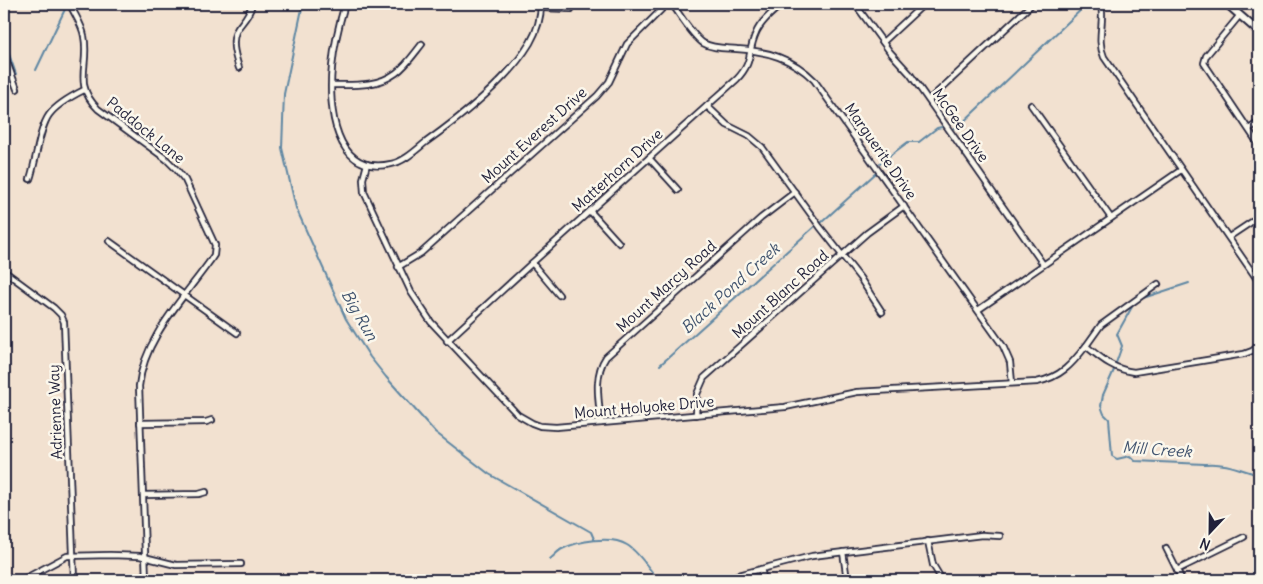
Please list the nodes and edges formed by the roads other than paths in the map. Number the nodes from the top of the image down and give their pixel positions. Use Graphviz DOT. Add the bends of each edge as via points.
graph roads {
  1 [pos="70,4"];
  2 [pos="252,4"];
  3 [pos="345,4"];
  4 [pos="667,4"];
  5 [pos="672,4"];
  6 [pos="782,4"];
  7 [pos="855,4"];
  8 [pos="924,4"];
  9 [pos="1032,4"];
  10 [pos="1101,4"];
  11 [pos="1227,4"];
  12 [pos="541,6"];
  13 [pos="571,9"];
  14 [pos="1240,15"];
  15 [pos="1259,32"];
  16 [pos="883,42"];
  17 [pos="422,44"];
  18 [pos="751,50"];
  19 [pos="4,54"];
  20 [pos="239,68"];
  21 [pos="332,85"];
  22 [pos="17,90"];
  23 [pos="84,90"];
  24 [pos="929,100"];
  25 [pos="1031,105"];
  26 [pos="707,106"];
  27 [pos="1259,122"];
  28 [pos="1249,129"];
  29 [pos="1259,145"];
  30 [pos="649,158"];
  31 [pos="367,164"];
  32 [pos="1181,170"];
  33 [pos="30,179"];
  34 [pos="678,190"];
  35 [pos="795,192"];
  36 [pos="904,206"];
  37 [pos="590,211"];
  38 [pos="1259,217"];
  39 [pos="1111,218"];
  40 [pos="1229,237"];
  41 [pos="109,241"];
  42 [pos="619,243"];
  43 [pos="842,255"];
  44 [pos="532,263"];
  45 [pos="1044,264"];
  46 [pos="398,267"];
  47 [pos="5,272"];
  48 [pos="4,282"];
  49 [pos="1259,282"];
  50 [pos="1158,284"];
  51 [pos="185,296"];
  52 [pos="559,296"];
  53 [pos="978,310"];
  54 [pos="882,312"];
  55 [pos="237,333"];
  56 [pos="447,341"];
  57 [pos="1086,346"];
  58 [pos="1259,346"];
  59 [pos="1012,383"];
  60 [pos="696,415"];
  61 [pos="212,420"];
  62 [pos="140,423"];
  63 [pos="601,423"];
  64 [pos="206,492"];
  65 [pos="143,495"];
  66 [pos="1000,536"];
  67 [pos="1244,537"];
  68 [pos="928,541"];
  69 [pos="1166,548"];
  70 [pos="843,552"];
  71 [pos="73,556"];
  72 [pos="145,558"];
  73 [pos="241,564"];
  74 [pos="761,569"];
  75 [pos="1177,570"];
  76 [pos="730,577"];
  77 [pos="22,580"];
  78 [pos="74,580"];
  79 [pos="146,580"];
  80 [pos="764,580"];
  81 [pos="847,580"];
  82 [pos="942,580"];
  83 [pos="1182,580"];
  1 -- 23 [label="street" via="84,33"];
  2 -- 20 [label="street" via="234,36"];
  3 -- 21 [label="street" via="332,67"];
  4 -- 46 [label="street, Mount Everest Drive" via="627,44 612,76 597,96 421,253"];
  5 -- 18 [label="street, Marguerite Drive" via="705,44"];
  6 -- 18 [label="street, Matterhorn Drive" via="758,28"];
  7 -- 16 [label="street, McGee Drive"];
  8 -- 16 [label="street"];
  9 -- 24 [label="street"];
  10 -- 32 [label="street" via="1100,41 1104,57"];
  11 -- 14 [label="street"];
  12 -- 13 [label="street"];
  12 -- 31 [label="street" via="537,28 526,50 502,79 460,118 405,158 392,164"];
  14 -- 15 [label="street"];
  14 -- 28 [label="street" via="1206,56 1204,63"];
  16 -- 24 [label="street, McGee Drive"];
  17 -- 21 [label="street" via="390,77 372,84"];
  18 -- 26 [label="street, Matterhorn Drive" via="743,73"];
  18 -- 36 [label="street, Marguerite Drive" via="785,59 814,80"];
  19 -- 22 [label="street"];
  21 -- 31 [label="street" via="342,145 359,162"];
  23 -- 33 [label="street" via="49,116"];
  23 -- 51 [label="street, Paddock Lane" via="98,109 172,164 184,180 215,250"];
  24 -- 45 [label="street, McGee Drive"];
  25 -- 39 [label="street"];
  26 -- 30 [label="street, Matterhorn Drive"];
  26 -- 35 [label="street" via="727,124 759,143"];
  27 -- 28 [label="street"];
  28 -- 29 [label="street"];
  30 -- 34 [label="street"];
  30 -- 37 [label="street, Matterhorn Drive"];
  31 -- 46 [label="street, Mount Holyoke Drive" via="364,192"];
  32 -- 39 [label="street"];
  32 -- 40 [label="street"];
  35 -- 43 [label="street"];
  35 -- 63 [label="street, Mount Marcy Road" via="761,218 606,358 598,380"];
  36 -- 43 [label="street, Mount Blanc Road"];
  36 -- 53 [label="street, Marguerite Drive"];
  37 -- 42 [label="street"];
  37 -- 44 [label="street, Matterhorn Drive"];
  38 -- 40 [label="street"];
  39 -- 45 [label="street"];
  40 -- 49 [label="street"];
  41 -- 51 [label="street"];
  43 -- 54 [label="street"];
  43 -- 60 [label="street, Mount Blanc Road" via="704,378 696,394"];
  44 -- 52 [label="street"];
  44 -- 56 [label="street, Matterhorn Drive"];
  45 -- 53 [label="street"];
  46 -- 56 [label="street, Mount Holyoke Drive" via="416,301"];
  47 -- 48 [label="street"];
  47 -- 71 [label="street, Adrienne Way" via="54,308 64,322"];
  50 -- 57 [label="street" via="1101,324"];
  51 -- 55 [label="street"];
  51 -- 62 [label="street" via="154,339 144,362 139,386"];
  53 -- 59 [label="street, Marguerite Drive" via="1007,352"];
  56 -- 63 [label="street, Mount Holyoke Drive" via="527,421 546,427"];
  57 -- 58 [label="street" via="1107,363 1134,372 1244,354"];
  57 -- 59 [label="street, Mount Holyoke Drive" via="1070,366 1058,374 1046,380"];
  59 -- 60 [label="street, Mount Holyoke Drive" via="856,392 785,407"];
  60 -- 63 [label="street, Mount Holyoke Drive"];
  61 -- 62 [label="street"];
  62 -- 65 [label="street"];
  64 -- 65 [label="street"];
  65 -- 72 [label="street"];
  66 -- 68 [label="street" via="982,534"];
  67 -- 75 [label="street"];
  68 -- 70 [label="street"];
  68 -- 82 [label="street" via="933,565"];
  69 -- 75 [label="street"];
  70 -- 74 [label="street"];
  70 -- 81 [label="street"];
  71 -- 72 [label="street"];
  71 -- 77 [label="street"];
  71 -- 78 [label="street, Adrienne Way"];
  72 -- 73 [label="street" via="176,565"];
  72 -- 79 [label="street"];
  74 -- 76 [label="street"];
  74 -- 80 [label="street"];
  75 -- 83 [label="street"];
}
